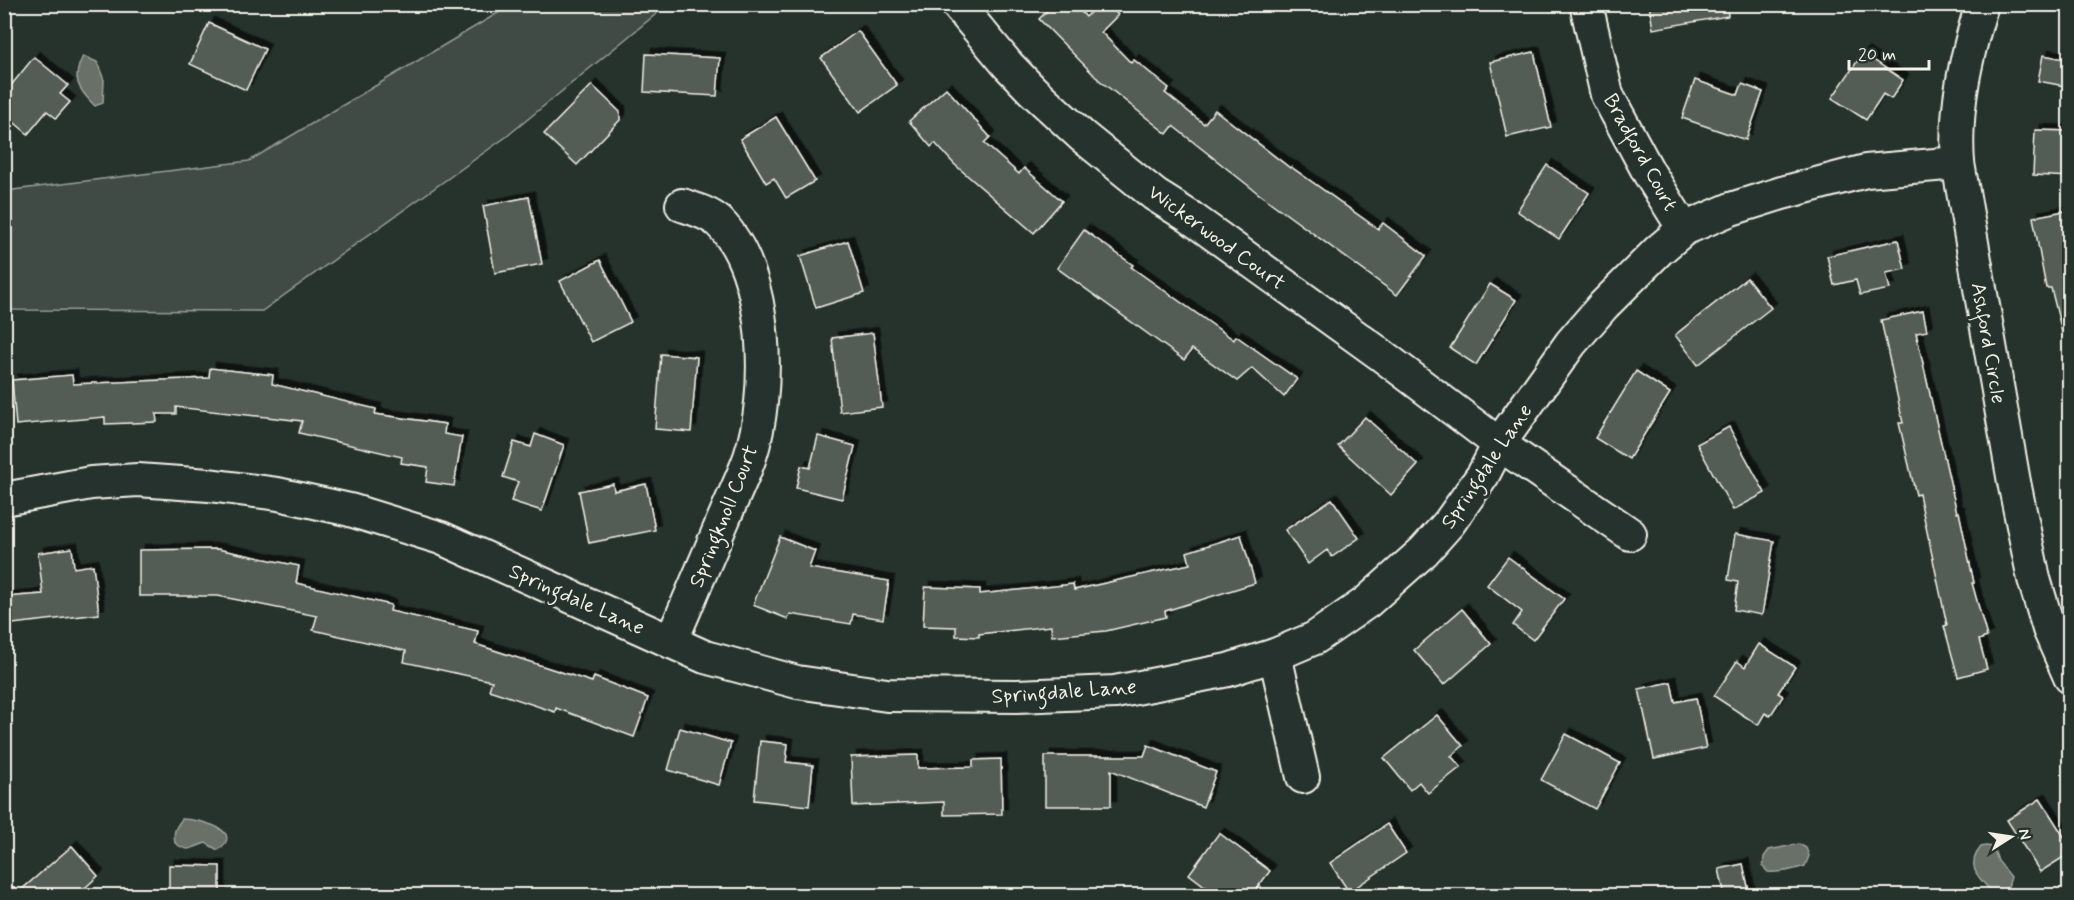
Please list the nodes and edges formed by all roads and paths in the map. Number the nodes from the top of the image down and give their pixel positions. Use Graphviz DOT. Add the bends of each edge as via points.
graph roads {
  1 [pos="957,4"];
  2 [pos="1587,4"];
  3 [pos="1982,4"];
  4 [pos="1958,163"];
  5 [pos="682,205"];
  6 [pos="1684,229"];
  7 [pos="1499,444"];
  8 [pos="4,499"];
  9 [pos="1630,534"];
  10 [pos="670,642"];
  11 [pos="1275,654"];
  12 [pos="2070,677"];
  13 [pos="1303,777"];
  1 -- 7 [label="street, Wickerwood Court" via="1008,65 1082,136 1155,195 1380,354"];
  2 -- 6 [label="street, Bradford Court" via="1607,95 1648,173"];
  3 -- 4 [label="street, Ashford Circle" via="1963,72 1956,134"];
  4 -- 6 [label="street, Springdale Lane" via="1856,174 1731,209"];
  4 -- 12 [label="street, Ashford Circle" via="1985,328 2034,579 2049,629"];
  5 -- 10 [label="street, Springknoll Court" via="717,220 742,256 756,304 762,384 750,457"];
  6 -- 7 [label="street, Springdale Lane" via="1570,343"];
  7 -- 9 [label="street, Wickerwood Court"];
  7 -- 11 [label="street, Springdale Lane" via="1484,475 1424,551 1343,619 1315,638"];
  8 -- 10 [label="street, Springdale Lane" via="83,484 138,480 278,494 350,510 441,538"];
  10 -- 11 [label="street, Springdale Lane" via="705,657 797,682 887,695 1115,692 1228,670"];
  11 -- 13 [label="street"];
}
